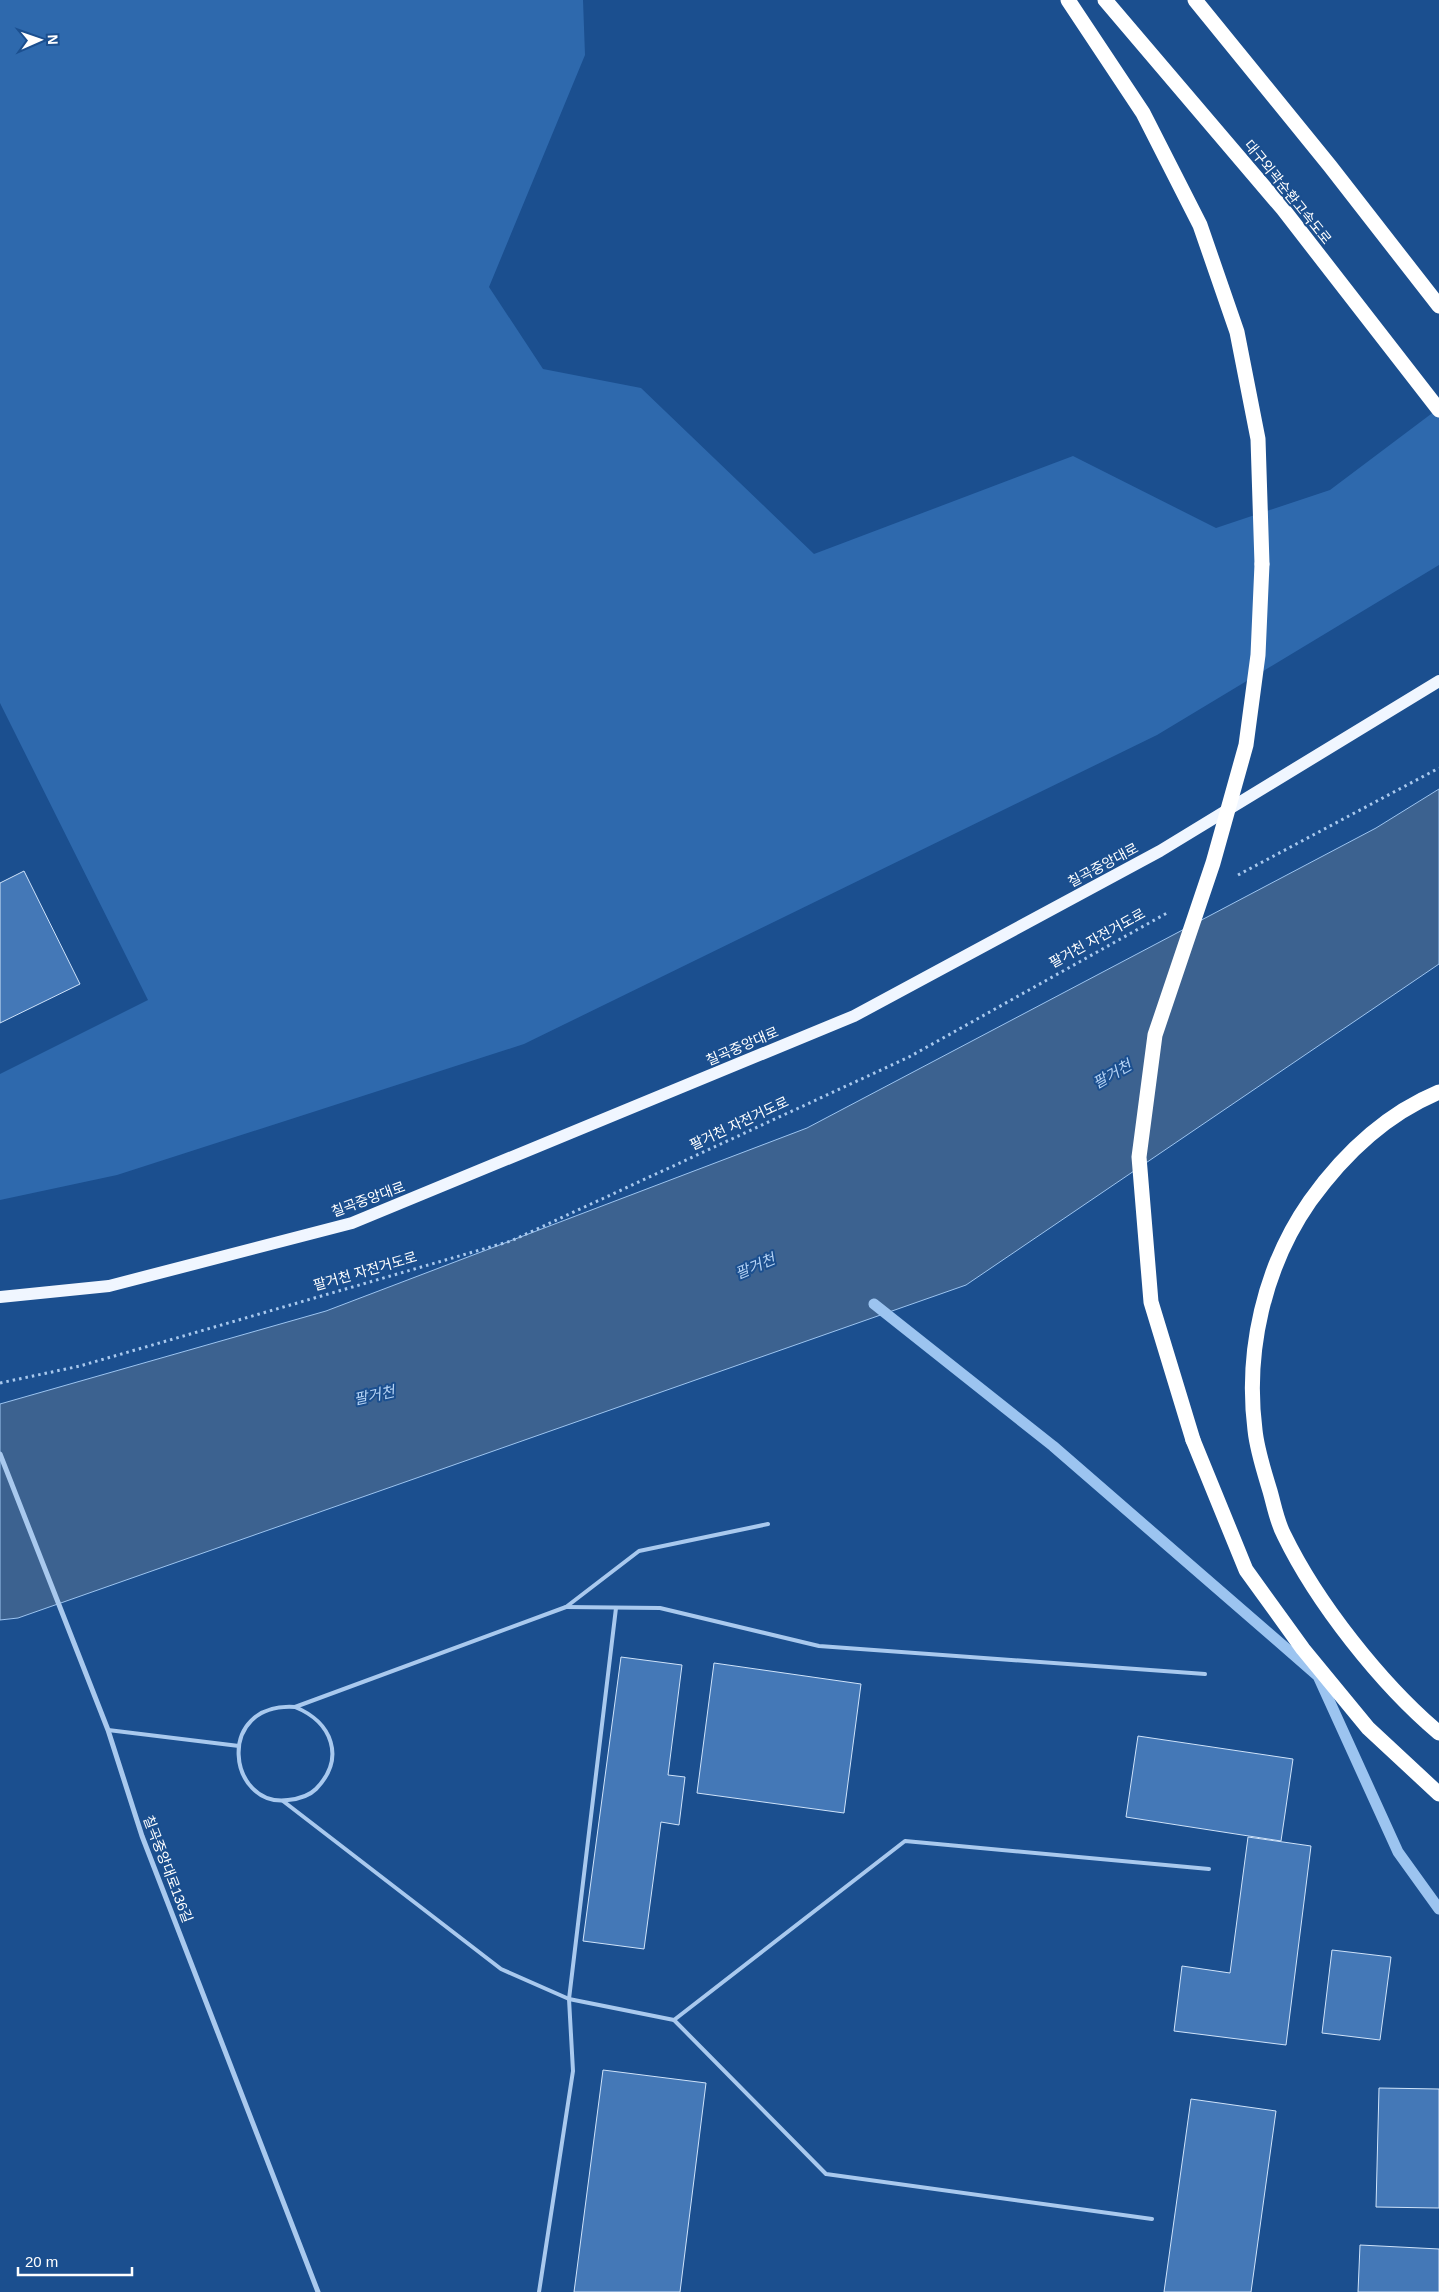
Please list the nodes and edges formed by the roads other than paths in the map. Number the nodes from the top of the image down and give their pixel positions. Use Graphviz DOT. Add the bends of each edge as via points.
graph roads {
  1 [pos="1068,0"];
  2 [pos="1105,0"];
  3 [pos="1195,0"];
  4 [pos="1439,306"];
  5 [pos="1439,410"];
  6 [pos="1439,682"];
  7 [pos="1439,1092"];
  8 [pos="0,1298"];
  9 [pos="0,1454"];
  10 [pos="768,1524"];
  11 [pos="566,1607"];
  12 [pos="616,1608"];
  13 [pos="1205,1674"];
  14 [pos="295,1707"];
  15 [pos="108,1730"];
  16 [pos="1439,1732"];
  17 [pos="239,1746"];
  18 [pos="1439,1794"];
  19 [pos="284,1801"];
  20 [pos="1209,1869"];
  21 [pos="569,2000"];
  22 [pos="674,2020"];
  23 [pos="1152,2218"];
  24 [pos="318,2292"];
  25 [pos="539,2292"];
  1 -- 18 [label="highway, bridge" via="1143,113 1200,225 1237,332 1258,439 1262,564 1258,654 1246,746 1214,863 1155,1035 1139,1158 1151,1302 1193,1440 1246,1570 1303,1649 1368,1728"];
  2 -- 5 [label="highway, 대구외곽순환고속도로" via="1283,209"];
  3 -- 4 [label="highway"];
  6 -- 8 [label="main road, 칠곡중앙대로" via="1160,851 854,1016 352,1223 109,1286"];
  7 -- 16 [label="highway" via="1422,1099 1383,1125 1349,1153 1300,1216 1282,1249 1268,1286 1257,1331 1253,1378 1255,1431 1283,1534 1322,1603 1381,1674"];
  9 -- 15 [label="street, 칠곡중앙대로136길"];
  10 -- 11 [label="lane" via="639,1552"];
  11 -- 12 [label="lane"];
  11 -- 14 [label="lane"];
  12 -- 13 [label="lane" via="660,1608 819,1646"];
  12 -- 21 [label="lane"];
  14 -- 17 [label="lane" via="280,1706 253,1719 243,1732"];
  14 -- 19 [label="lane" via="321,1723 329,1736 331,1766 313,1792 299,1799"];
  15 -- 17 [label="lane"];
  15 -- 24 [label="street, 칠곡중앙대로136길" via="142,1836"];
  17 -- 19 [label="lane" via="239,1762 244,1777 268,1798"];
  19 -- 21 [label="lane" via="501,1969"];
  20 -- 22 [label="lane" via="905,1842"];
  21 -- 22 [label="lane"];
  21 -- 25 [label="lane" via="573,2072"];
  22 -- 23 [label="lane" via="826,2174"];
}
